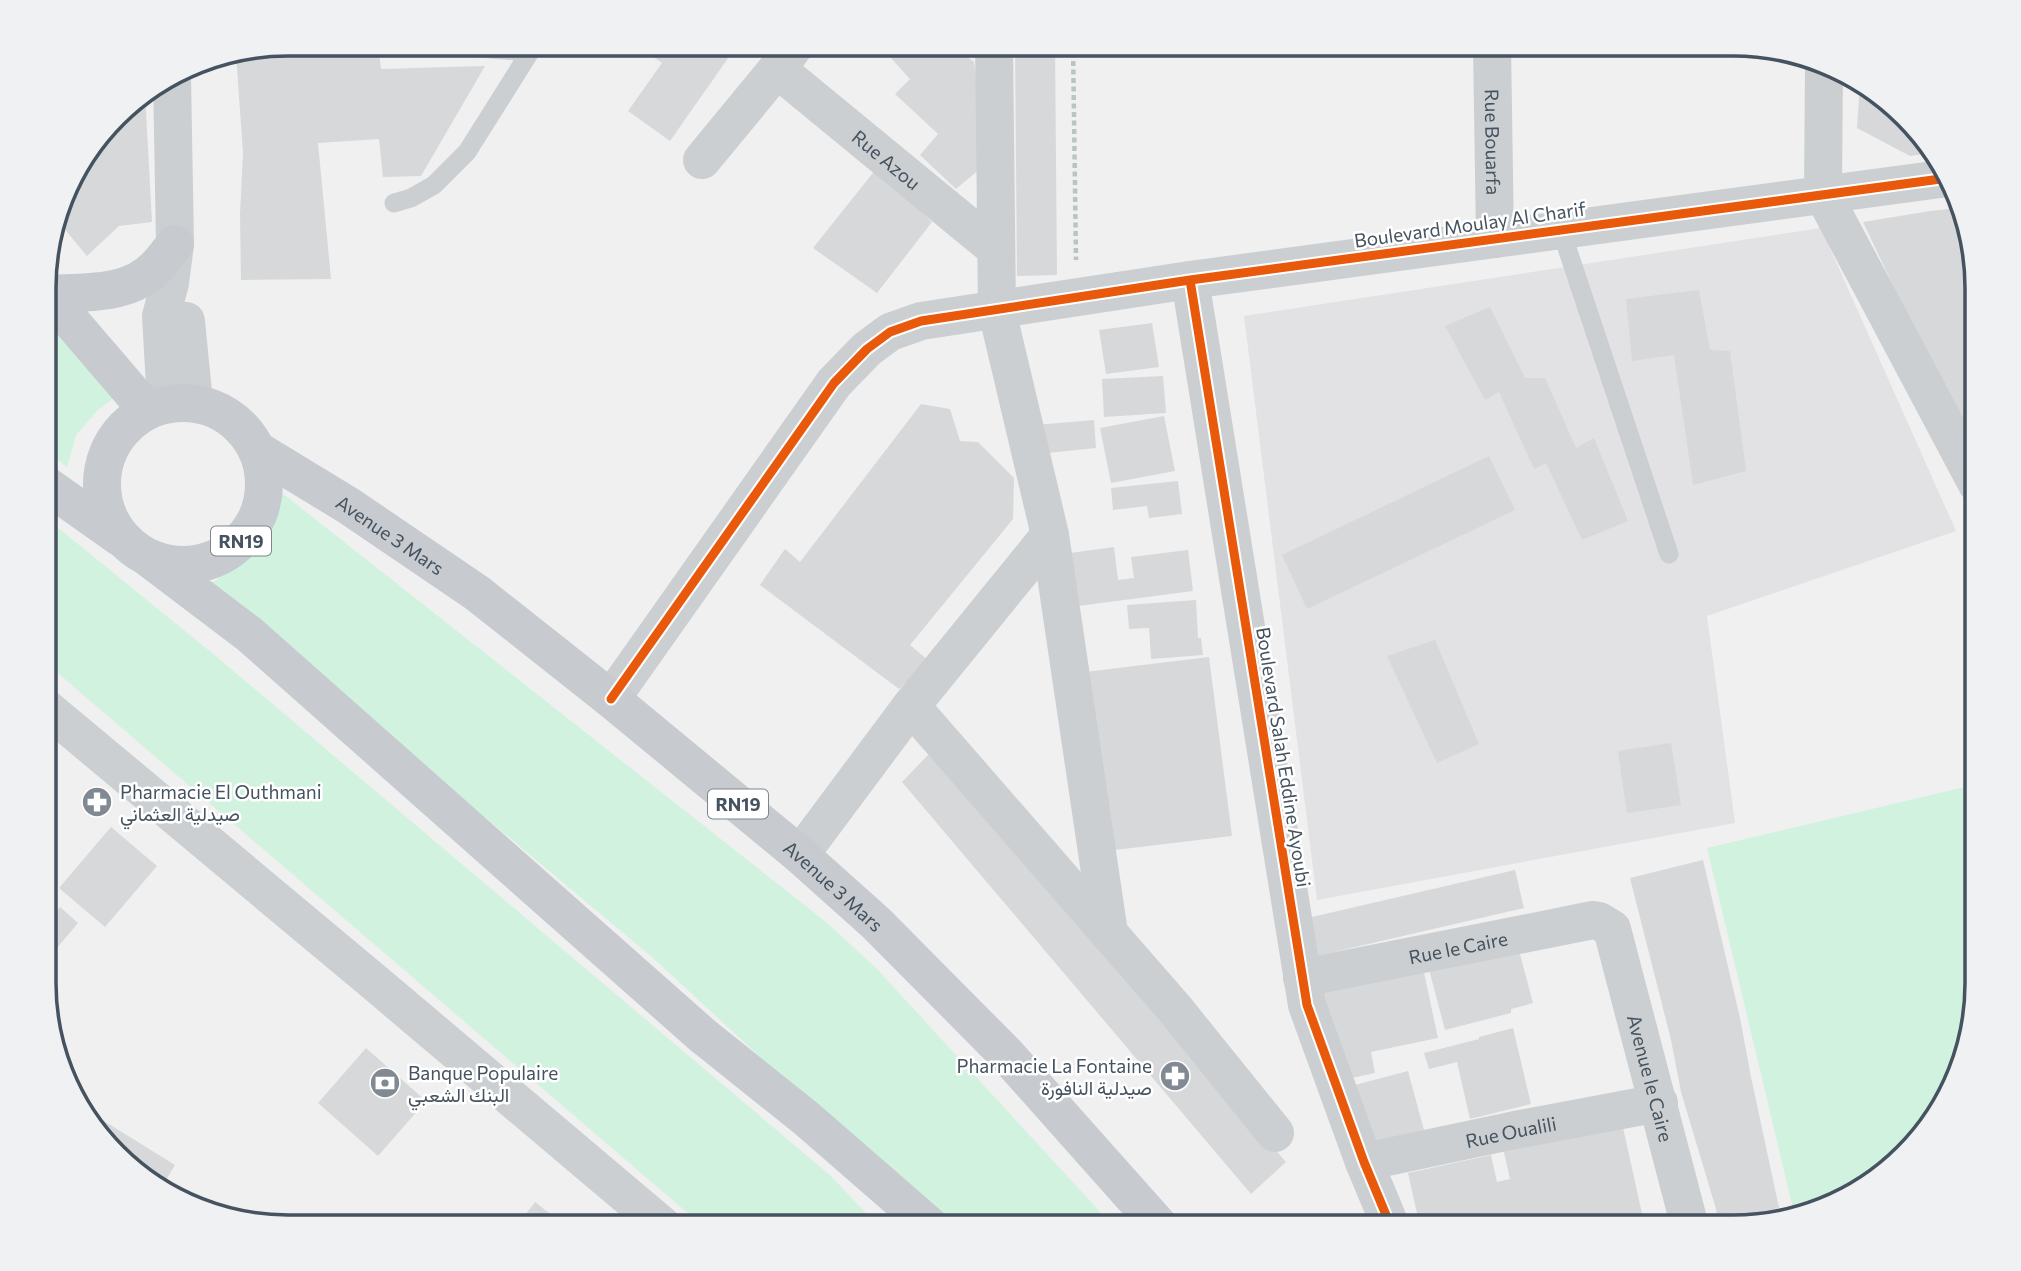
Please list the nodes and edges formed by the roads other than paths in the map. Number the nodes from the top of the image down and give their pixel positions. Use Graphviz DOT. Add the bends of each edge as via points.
graph roads {
  1 [pos="527,56"];
  2 [pos="990,56"];
  3 [pos="1492,56"];
  4 [pos="787,57"];
  5 [pos="1824,75"];
  6 [pos="172,87"];
  7 [pos="702,160"];
  8 [pos="1938,179"];
  9 [pos="1823,194"];
  10 [pos="394,203"];
  11 [pos="1561,230"];
  12 [pos="1496,239"];
  13 [pos="175,244"];
  14 [pos="996,249"];
  15 [pos="1190,280"];
  16 [pos="56,293"];
  17 [pos="56,302"];
  18 [pos="997,311"];
  19 [pos="169,406"];
  20 [pos="257,450"];
  21 [pos="1965,461"];
  22 [pos="56,492"];
  23 [pos="1050,535"];
  24 [pos="138,551"];
  25 [pos="1669,554"];
  26 [pos="611,699"];
  27 [pos="911,706"];
  28 [pos="56,716"];
  29 [pos="800,855"];
  30 [pos="1612,929"];
  31 [pos="1109,933"];
  32 [pos="1302,978"];
  33 [pos="1659,1103"];
  34 [pos="1275,1133"];
  35 [pos="1364,1162"];
  36 [pos="650,1215"];
  37 [pos="913,1215"];
  38 [pos="1149,1215"];
  39 [pos="1386,1215"];
  40 [pos="1687,1215"];
  1 -- 10 [label="lane" via="467,152 434,185"];
  2 -- 14 [label="street"];
  3 -- 12 [label="street, Rue Bouarfa"];
  4 -- 7 [label="street"];
  4 -- 14 [label="street, Rue Azou"];
  5 -- 9 [label="street"];
  6 -- 13 [label="street"];
  8 -- 9 [label="street, Boulevard Moulay Al Charif"];
  9 -- 11 [label="street, Boulevard Moulay Al Charif"];
  9 -- 21 [label="street"];
  11 -- 12 [label="street, Boulevard Moulay Al Charif"];
  11 -- 25 [label="lane"];
  12 -- 15 [label="street, Boulevard Moulay Al Charif"];
  13 -- 16 [label="main road" via="156,268 123,287"];
  13 -- 19 [label="street" via="170,284 185,313"];
  14 -- 18 [label="street"];
  15 -- 18 [label="street, Boulevard Moulay Al Charif"];
  15 -- 32 [label="street, Boulevard Salah Eddine Ayoubi"];
  17 -- 19 [label="main road, RN19"];
  18 -- 23 [label="street"];
  18 -- 26 [label="street, Boulevard Moulay Al Charif" via="920,321 890,332 867,349 834,383"];
  19 -- 20 [label="main road, RN19" via="225,414"];
  19 -- 24 [label="main road, RN19" via="122,429 107,456 102,487 109,517"];
  20 -- 24 [label="main road, RN19" via="262,498 255,522 240,541 221,556 198,564 173,565"];
  20 -- 26 [label="main road, Avenue 3 Mars / RN19" via="477,593"];
  22 -- 24 [label="main road, RN19"];
  23 -- 27 [label="street"];
  23 -- 31 [label="street"];
  24 -- 37 [label="main road, RN19" via="249,634"];
  26 -- 29 [label="main road, Avenue 3 Mars / RN19"];
  27 -- 29 [label="street"];
  27 -- 31 [label="street"];
  28 -- 36 [label="street"];
  29 -- 38 [label="main road, Avenue 3 Mars / RN19" via="876,923 1006,1054"];
  30 -- 32 [label="street, Rue le Caire" via="1593,920"];
  30 -- 33 [label="street, Avenue le Caire"];
  31 -- 34 [label="street"];
  32 -- 35 [label="street, Boulevard Salah Eddine Ayoubi" via="1315,1030"];
  33 -- 35 [label="street, Rue Oualili"];
  33 -- 40 [label="street, Avenue le Caire"];
  35 -- 39 [label="street, Boulevard Salah Eddine Ayoubi"];
}
